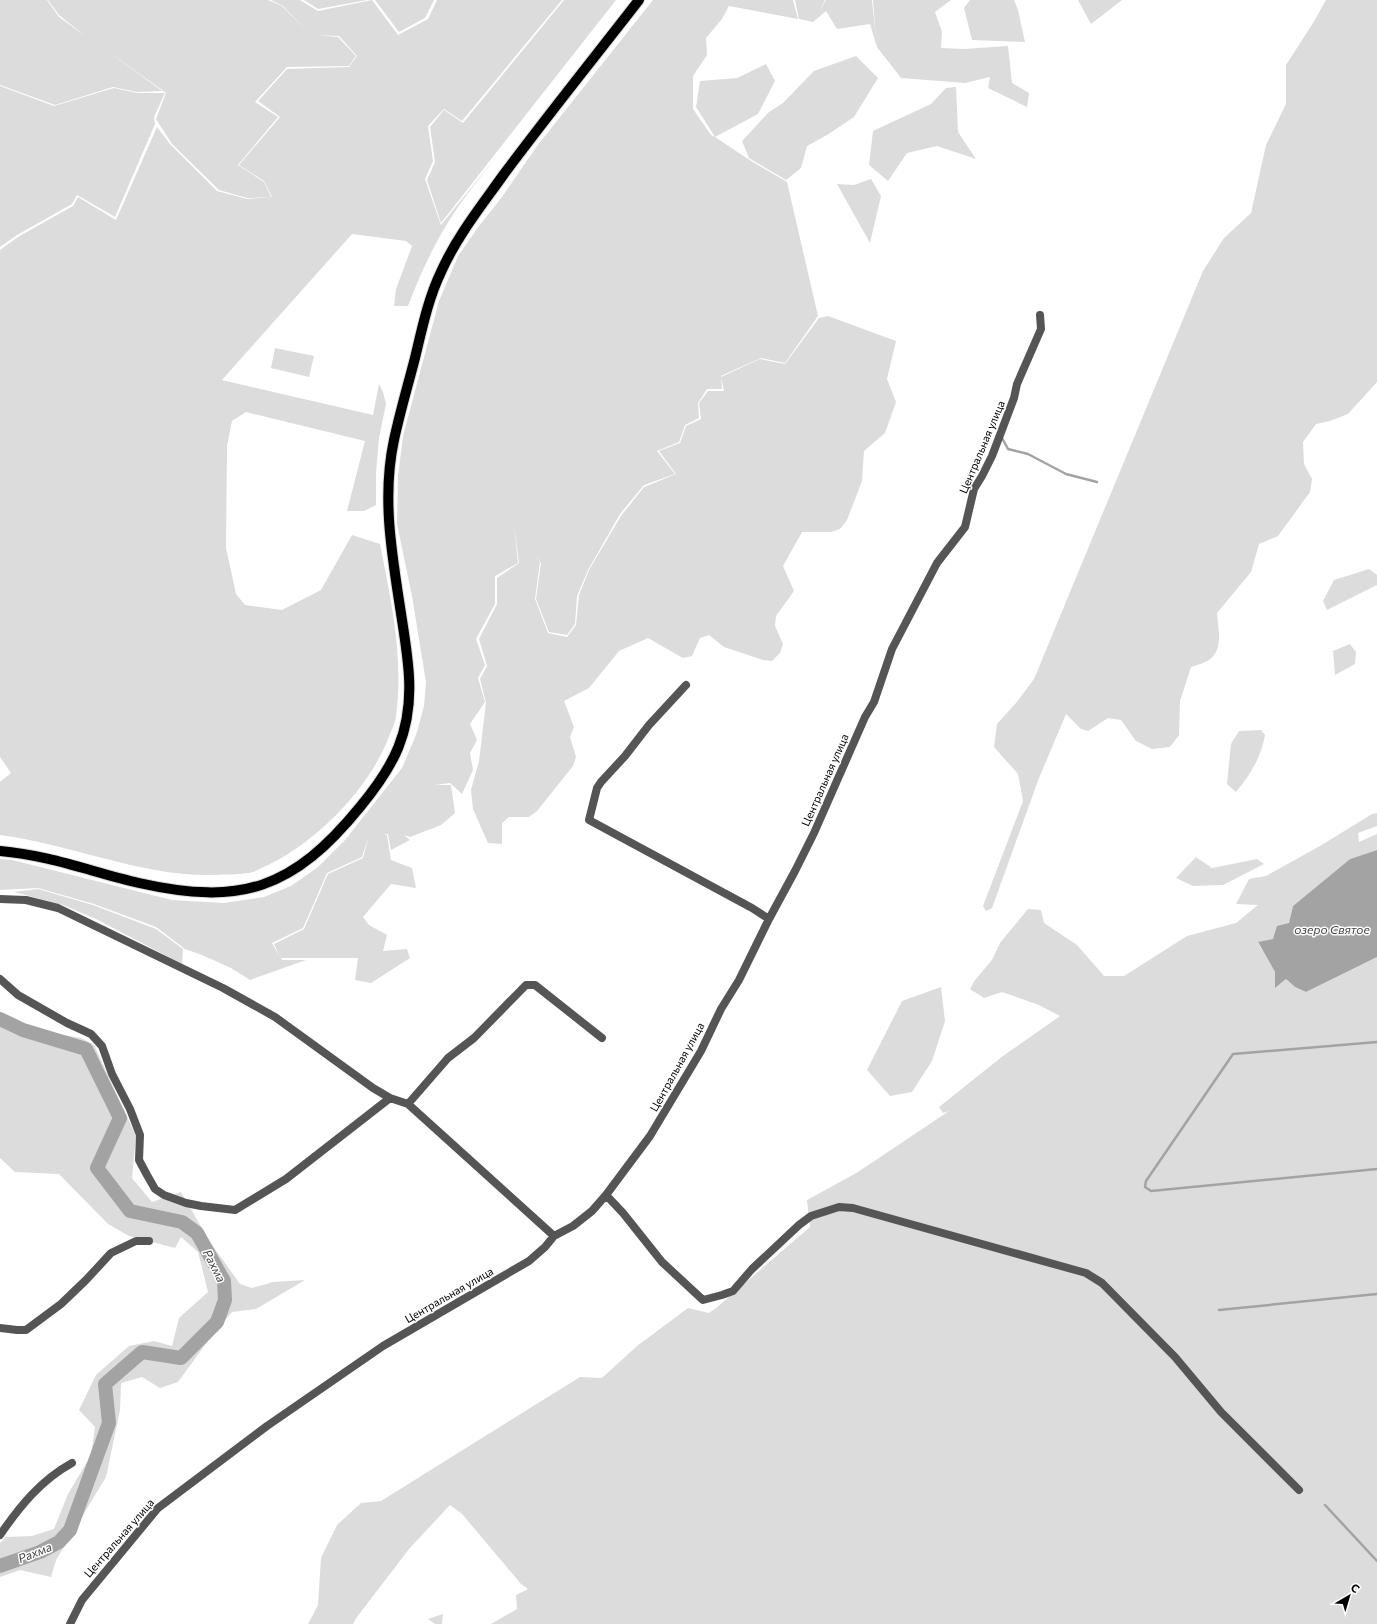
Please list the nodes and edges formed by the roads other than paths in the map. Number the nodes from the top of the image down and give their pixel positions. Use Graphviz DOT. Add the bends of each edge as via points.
graph roads {
  1 [pos="639,0"];
  2 [pos="1040,315"];
  3 [pos="686,685"];
  4 [pos="0,851"];
  5 [pos="0,899"];
  6 [pos="769,919"];
  7 [pos="0,979"];
  8 [pos="602,1038"];
  9 [pos="390,1098"];
  10 [pos="408,1104"];
  11 [pos="606,1196"];
  12 [pos="554,1236"];
  13 [pos="149,1242"];
  14 [pos="0,1328"];
  15 [pos="72,1463"];
  16 [pos="1299,1490"];
  17 [pos="0,1535"];
  18 [pos="70,1624"];
  1 -- 4 [label="main road" via="535,132 479,209 452,250 431,299 394,442 388,495 391,545 410,677 407,721 404,736 394,757 367,798 331,840 299,867 259,886 241,890 191,892 138,883 23,853"];
  2 -- 6 [label="street, Центральная улица" via="1041,329 1017,384 992,456 974,489 965,528 937,563 892,649 874,702 814,833"];
  3 -- 6 [label="street" via="601,782 597,788 589,820"];
  5 -- 9 [label="street" via="26,900 58,908 223,988 275,1017"];
  6 -- 11 [label="street, Центральная улица" via="701,1051 650,1136"];
  7 -- 9 [label="street" via="18,995 91,1034 102,1046 140,1135 139,1160 147,1175 155,1189 186,1203 235,1210 286,1179"];
  8 -- 10 [label="street" via="535,985 526,985 474,1038 448,1058"];
  9 -- 10 [label="street"];
  10 -- 12 [label="street"];
  11 -- 12 [label="street, Центральная улица" via="573,1226"];
  11 -- 16 [label="street" via="662,1262 703,1300 733,1291 752,1269 799,1225 811,1216 839,1207 853,1208 1086,1273 1102,1283 1146,1327 1221,1412"];
  12 -- 18 [label="street, Центральная улица" via="529,1261 371,1354 267,1426 158,1508 82,1600"];
  13 -- 14 [label="street" via="136,1241 111,1253 61,1304 26,1330"];
  15 -- 17 [label="street" via="57,1471 38,1487 18,1509"];
}
